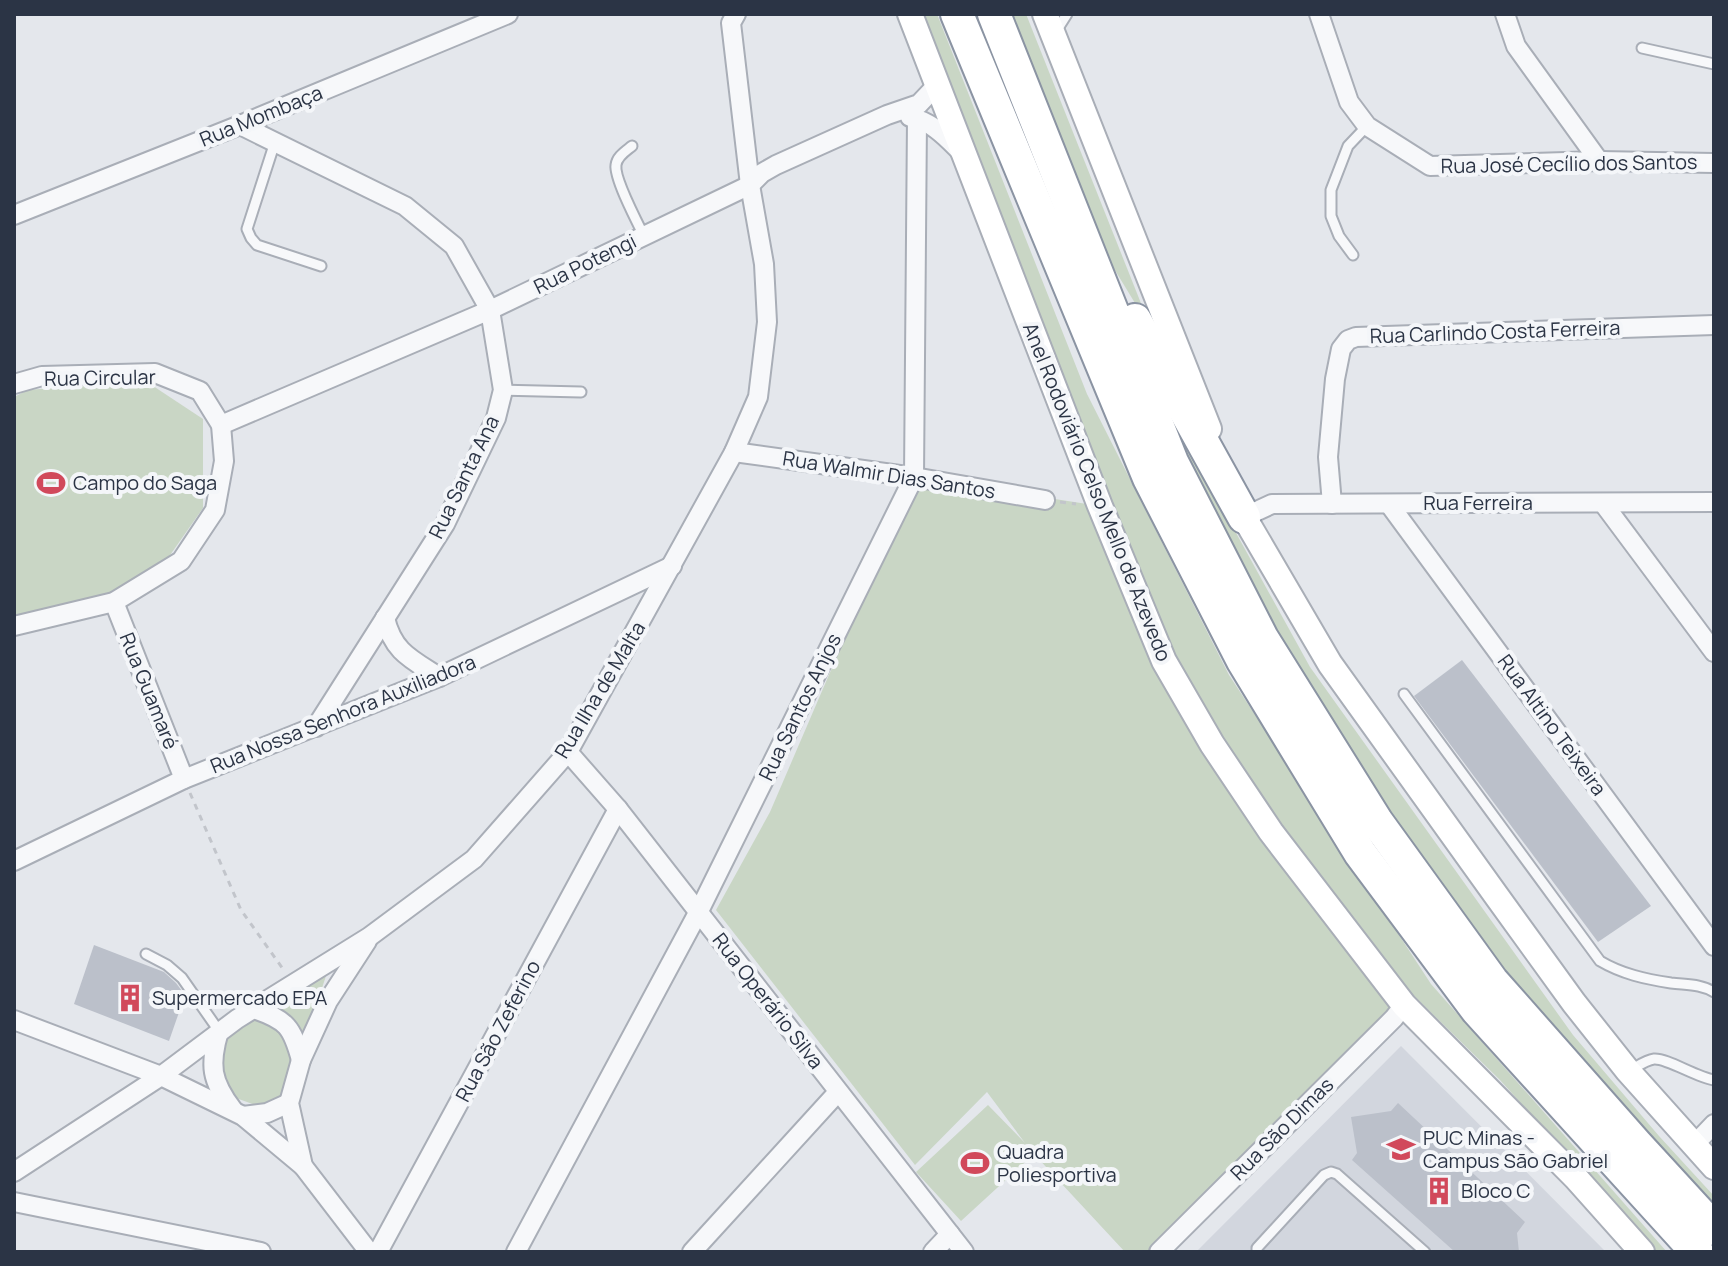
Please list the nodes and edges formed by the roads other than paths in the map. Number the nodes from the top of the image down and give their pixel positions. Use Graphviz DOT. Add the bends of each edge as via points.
graph roads {
  1 [pos="508,14"];
  2 [pos="736,14"];
  3 [pos="910,14"];
  4 [pos="957,14"];
  5 [pos="994,14"];
  6 [pos="1067,14"];
  7 [pos="1319,14"];
  8 [pos="1505,14"];
  9 [pos="1049,25"];
  10 [pos="1642,48"];
  11 [pos="1714,64"];
  12 [pos="937,85"];
  13 [pos="887,115"];
  14 [pos="917,119"];
  15 [pos="240,125"];
  16 [pos="1367,126"];
  17 [pos="275,142"];
  18 [pos="632,146"];
  19 [pos="964,155"];
  20 [pos="1599,161"];
  21 [pos="1714,163"];
  22 [pos="750,185"];
  23 [pos="1071,207"];
  24 [pos="14,215"];
  25 [pos="644,236"];
  26 [pos="1353,255"];
  27 [pos="321,266"];
  28 [pos="490,310"];
  29 [pos="1714,325"];
  30 [pos="14,384"];
  31 [pos="503,390"];
  32 [pos="581,392"];
  33 [pos="221,425"];
  34 [pos="734,452"];
  35 [pos="914,477"];
  36 [pos="1045,500"];
  37 [pos="1714,502"];
  38 [pos="1603,503"];
  39 [pos="1332,504"];
  40 [pos="1389,504"];
  41 [pos="1244,517"];
  42 [pos="672,566"];
  43 [pos="114,602"];
  44 [pos="385,618"];
  45 [pos="14,626"];
  46 [pos="1714,652"];
  47 [pos="439,677"];
  48 [pos="1404,694"];
  49 [pos="316,727"];
  50 [pos="568,752"];
  51 [pos="184,779"];
  52 [pos="618,809"];
  53 [pos="14,861"];
  54 [pos="699,911"];
  55 [pos="369,937"];
  56 [pos="1714,946"];
  57 [pos="146,954"];
  58 [pos="1714,992"];
  59 [pos="1404,1005"];
  60 [pos="254,1009"];
  61 [pos="14,1020"];
  62 [pos="219,1031"];
  63 [pos="301,1060"];
  64 [pos="1628,1071"];
  65 [pos="161,1076"];
  66 [pos="1714,1080"];
  67 [pos="838,1092"];
  68 [pos="289,1103"];
  69 [pos="239,1114"];
  70 [pos="1714,1124"];
  71 [pos="1694,1145"];
  72 [pos="303,1166"];
  73 [pos="1714,1167"];
  74 [pos="14,1172"];
  75 [pos="14,1202"];
  76 [pos="1714,1229"];
  77 [pos="950,1234"];
  78 [pos="261,1252"];
  79 [pos="369,1252"];
  80 [pos="378,1252"];
  81 [pos="516,1252"];
  82 [pos="692,1252"];
  83 [pos="933,1252"];
  84 [pos="964,1252"];
  85 [pos="1159,1252"];
  86 [pos="1257,1252"];
  87 [pos="1425,1252"];
  88 [pos="1642,1252"];
  89 [pos="1697,1252"];
  1 -- 15 [label="street, Rua Mombaça"];
  2 -- 22 [label="street, Rua Ilha de Malta" via="731,23"];
  3 -- 12 [label="main road, Anel Rodoviário Celso Mello de Azevedo"];
  4 -- 89 [label="highway" via="1149,478 1243,661 1360,853 1477,1010"];
  5 -- 23 [label="highway"];
  6 -- 9 [label="lane"];
  7 -- 16 [label="street, Rua José Cecílio dos Santos" via="1349,102"];
  8 -- 20 [label="street" via="1516,46"];
  9 -- 41 [label="main road"];
  10 -- 11 [label="lane"];
  12 -- 13 [label="street, Rua Potengi" via="919,104"];
  12 -- 19 [label="main road, Anel Rodoviário Celso Mello de Azevedo"];
  13 -- 14 [label="street"];
  13 -- 22 [label="street, Rua Potengi" via="776,165"];
  14 -- 19 [label="street"];
  14 -- 35 [label="street, Rua Santos Anjos"];
  15 -- 17 [label="street, Rua Santa Ana"];
  15 -- 24 [label="street, Rua Mombaça"];
  16 -- 20 [label="street, Rua José Cecílio dos Santos" via="1430,166"];
  16 -- 26 [label="lane" via="1348,146 1331,190 1331,216"];
  17 -- 27 [label="lane" via="247,229 257,245"];
  17 -- 28 [label="street, Rua Santa Ana" via="405,206 454,246"];
  18 -- 25 [label="lane" via="615,166"];
  19 -- 59 [label="main road, Anel Rodoviário Celso Mello de Azevedo" via="1164,661 1271,832"];
  20 -- 21 [label="street, Rua José Cecílio dos Santos"];
  22 -- 25 [label="street, Rua Potengi"];
  22 -- 34 [label="street, Rua Ilha de Malta" via="764,264 767,322 758,397"];
  23 -- 41 [label="highway"];
  23 -- 76 [label="highway" via="1172,462 1262,638 1369,809 1492,981"];
  25 -- 28 [label="street, Rua Potengi"];
  28 -- 31 [label="street, Rua Santa Ana"];
  28 -- 33 [label="street, Rua Potengi"];
  29 -- 39 [label="street, Rua Carlindo Costa Ferreira" via="1348,340 1335,379 1328,457"];
  30 -- 33 [label="street, Rua Circular" via="42,376 155,373 200,391"];
  31 -- 32 [label="lane"];
  31 -- 44 [label="street, Rua Santa Ana" via="496,418 445,524"];
  33 -- 43 [label="street, Rua Circular" via="224,461 215,510 181,561"];
  34 -- 35 [label="street, Rua Walmir Dias Santos"];
  34 -- 42 [label="street, Rua Ilha de Malta"];
  35 -- 36 [label="street, Rua Walmir Dias Santos"];
  35 -- 54 [label="street, Rua Santos Anjos"];
  37 -- 38 [label="street, Rua Ferreira"];
  38 -- 40 [label="street, Rua Ferreira"];
  38 -- 46 [label="street"];
  39 -- 40 [label="street, Rua Ferreira"];
  39 -- 41 [label="street, Rua Ferreira" via="1272,504"];
  40 -- 56 [label="street, Rua Altino Teixeira"];
  41 -- 64 [label="main road" via="1330,664"];
  42 -- 47 [label="street, Rua Nossa Senhora Auxiliadora"];
  42 -- 50 [label="street, Rua Ilha de Malta"];
  43 -- 45 [label="street, Rua Circular"];
  43 -- 51 [label="street, Rua Guamaré"];
  44 -- 47 [label="street" via="394,644"];
  44 -- 49 [label="street, Rua Santa Ana"];
  47 -- 49 [label="street, Rua Nossa Senhora Auxiliadora"];
  48 -- 58 [label="lane" via="1600,961 1629,975"];
  49 -- 51 [label="street, Rua Nossa Senhora Auxiliadora"];
  50 -- 52 [label="street, Rua Operário Silva"];
  50 -- 55 [label="street, Rua Ilha de Malta" via="474,859"];
  51 -- 53 [label="street, Rua Nossa Senhora Auxiliadora"];
  52 -- 54 [label="street, Rua Operário Silva"];
  52 -- 80 [label="street, Rua São Zeferino"];
  54 -- 67 [label="street, Rua Operário Silva"];
  54 -- 81 [label="street, Rua Santos Anjos"];
  55 -- 60 [label="street, Rua Ilha de Malta"];
  55 -- 63 [label="street" via="328,1001"];
  57 -- 62 [label="lane" via="182,978"];
  59 -- 85 [label="street, Rua São Dimas"];
  59 -- 88 [label="main road, Anel Rodoviário Celso Mello de Azevedo"];
  60 -- 62 [label="street, Rua Ilha de Malta"];
  60 -- 63 [label="street" via="276,1017 294,1035"];
  61 -- 65 [label="street"];
  62 -- 65 [label="street, Rua Ilha de Malta"];
  62 -- 69 [label="street" via="213,1076"];
  63 -- 68 [label="street"];
  64 -- 66 [label="lane" via="1657,1059"];
  64 -- 71 [label="main road"];
  65 -- 69 [label="street"];
  65 -- 74 [label="street, Rua Ilha de Malta"];
  67 -- 77 [label="street, Rua Operário Silva"];
  67 -- 82 [label="street"];
  68 -- 69 [label="street" via="267,1113"];
  68 -- 72 [label="street"];
  69 -- 72 [label="street"];
  70 -- 71 [label="street"];
  71 -- 73 [label="main road"];
  72 -- 79 [label="street"];
  75 -- 78 [label="street"];
  77 -- 83 [label="street"];
  77 -- 84 [label="street, Rua Operário Silva"];
  86 -- 87 [label="lane" via="1305,1194 1331,1172"];
}
